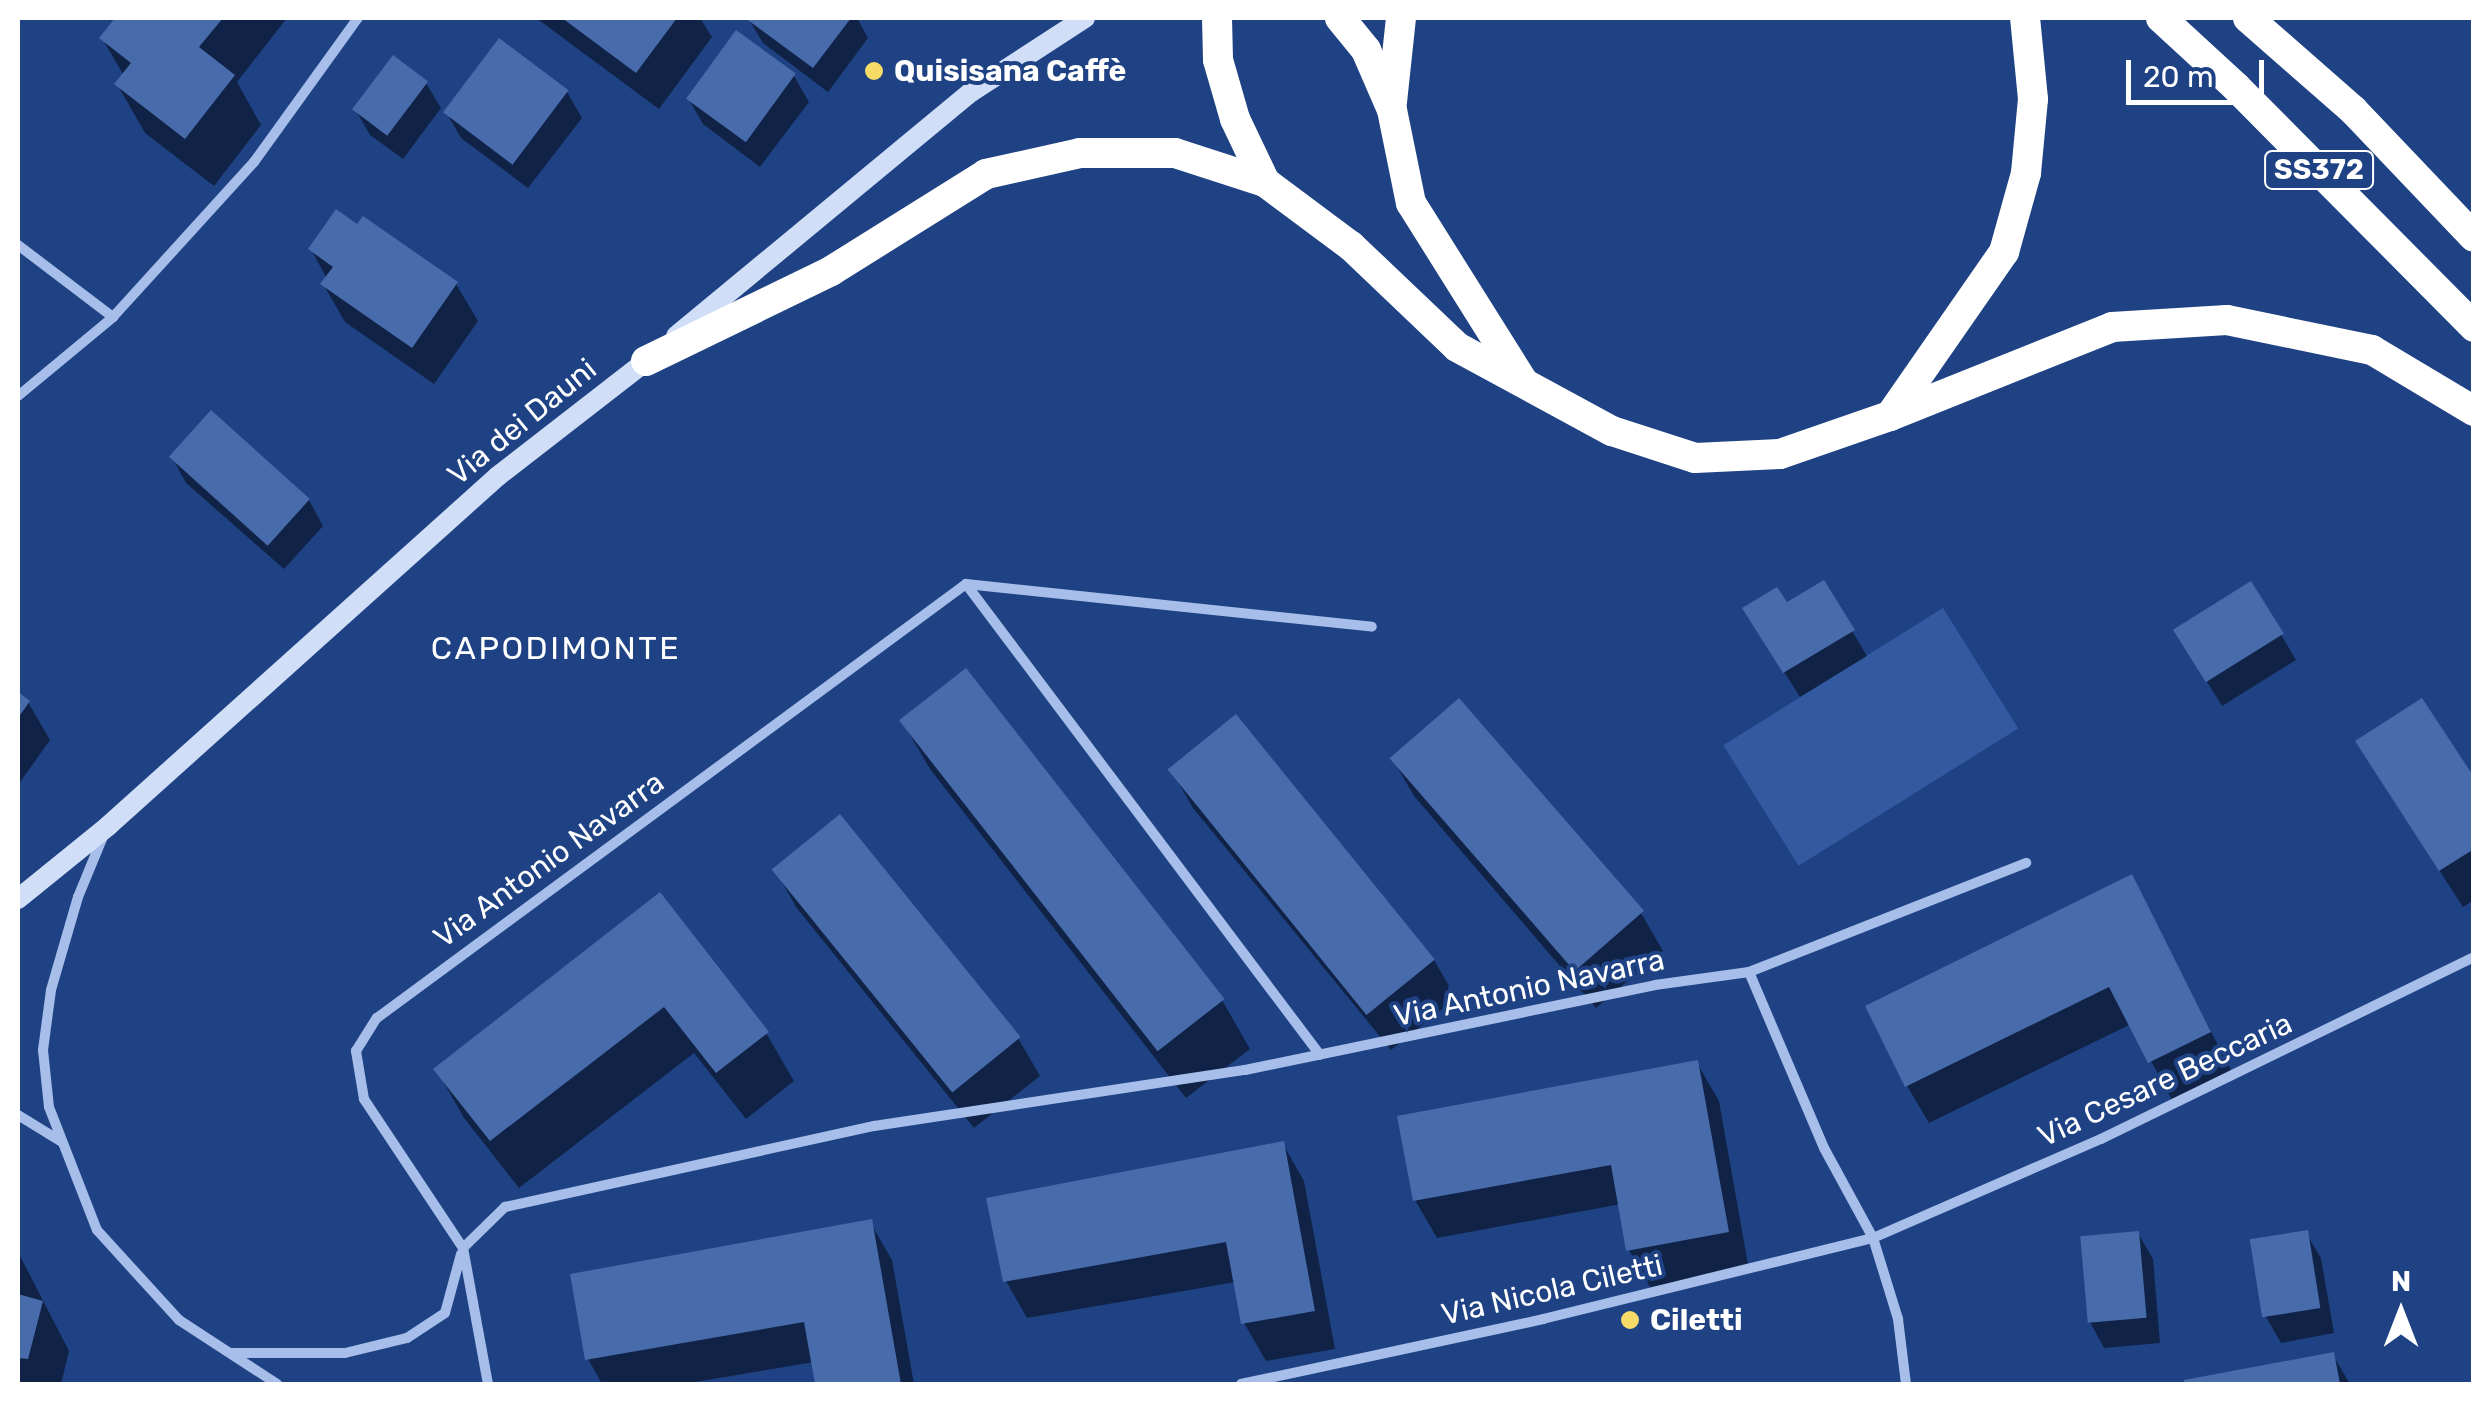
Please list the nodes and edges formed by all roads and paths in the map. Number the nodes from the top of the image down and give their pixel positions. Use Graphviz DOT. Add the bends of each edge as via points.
graph roads {
  1 [pos="358,18"];
  2 [pos="1085,18"];
  3 [pos="1217,18"];
  4 [pos="1340,18"];
  5 [pos="1401,18"];
  6 [pos="2025,18"];
  7 [pos="2161,18"];
  8 [pos="2248,18"];
  9 [pos="1392,110"];
  10 [pos="1265,182"];
  11 [pos="2474,237"];
  12 [pos="18,244"];
  13 [pos="113,317"];
  14 [pos="2474,327"];
  15 [pos="646,362"];
  16 [pos="1522,380"];
  17 [pos="18,396"];
  18 [pos="2474,411"];
  19 [pos="1890,416"];
  20 [pos="966,584"];
  21 [pos="1372,627"];
  22 [pos="108,826"];
  23 [pos="2026,863"];
  24 [pos="18,899"];
  25 [pos="2474,956"];
  26 [pos="1749,972"];
  27 [pos="1320,1055"];
  28 [pos="18,1115"];
  29 [pos="62,1142"];
  30 [pos="1873,1238"];
  31 [pos="463,1248"];
  32 [pos="229,1353"];
  33 [pos="277,1384"];
  34 [pos="488,1384"];
  35 [pos="1240,1384"];
  36 [pos="1906,1384"];
  1 -- 13 [label="street" via="254,162"];
  2 -- 15 [label="main road, Via dei Dauni" via="971,92"];
  3 -- 10 [label="highway" via="1218,60"];
  4 -- 9 [label="highway" via="1366,50"];
  5 -- 9 [label="highway"];
  6 -- 19 [label="highway" via="2033,99 2026,173 2004,252"];
  7 -- 14 [label="highway, SS372"];
  8 -- 11 [label="highway, SS372" via="2353,110"];
  9 -- 16 [label="highway" via="1411,203"];
  10 -- 15 [label="highway" via="1175,153 1080,153 986,174 831,270"];
  10 -- 16 [label="highway" via="1351,246 1457,347"];
  12 -- 13 [label="street"];
  13 -- 17 [label="street"];
  15 -- 22 [label="main road, Via dei Dauni" via="498,476"];
  16 -- 19 [label="highway" via="1612,431 1696,458 1780,454"];
  18 -- 19 [label="highway" via="2372,350 2227,320 2112,327"];
  20 -- 21 [label="street"];
  20 -- 27 [label="street"];
  20 -- 31 [label="street, Via Antonio Navarra" via="377,1018 356,1050 364,1099"];
  22 -- 24 [label="main road, Via dei Dauni"];
  22 -- 29 [label="street" via="50,990 42,1050"];
  23 -- 26 [label="street, Via Antonio Navarra"];
  25 -- 30 [label="street, Via Cesare Beccaria" via="2101,1139"];
  26 -- 27 [label="street, Via Antonio Navarra"];
  26 -- 30 [label="street" via="1824,1148"];
  27 -- 31 [label="street, Via Antonio Navarra" via="874,1126 505,1206"];
  28 -- 29 [label="street"];
  29 -- 32 [label="street" via="97,1230 179,1320"];
  30 -- 35 [label="street, Via Nicola Ciletti" via="1543,1320"];
  30 -- 36 [label="street" via="1898,1320"];
  31 -- 32 [label="street" via="445,1314 407,1338 346,1353"];
  31 -- 34 [label="street, Via Antonio Navarra"];
  32 -- 33 [label="street"];
}
